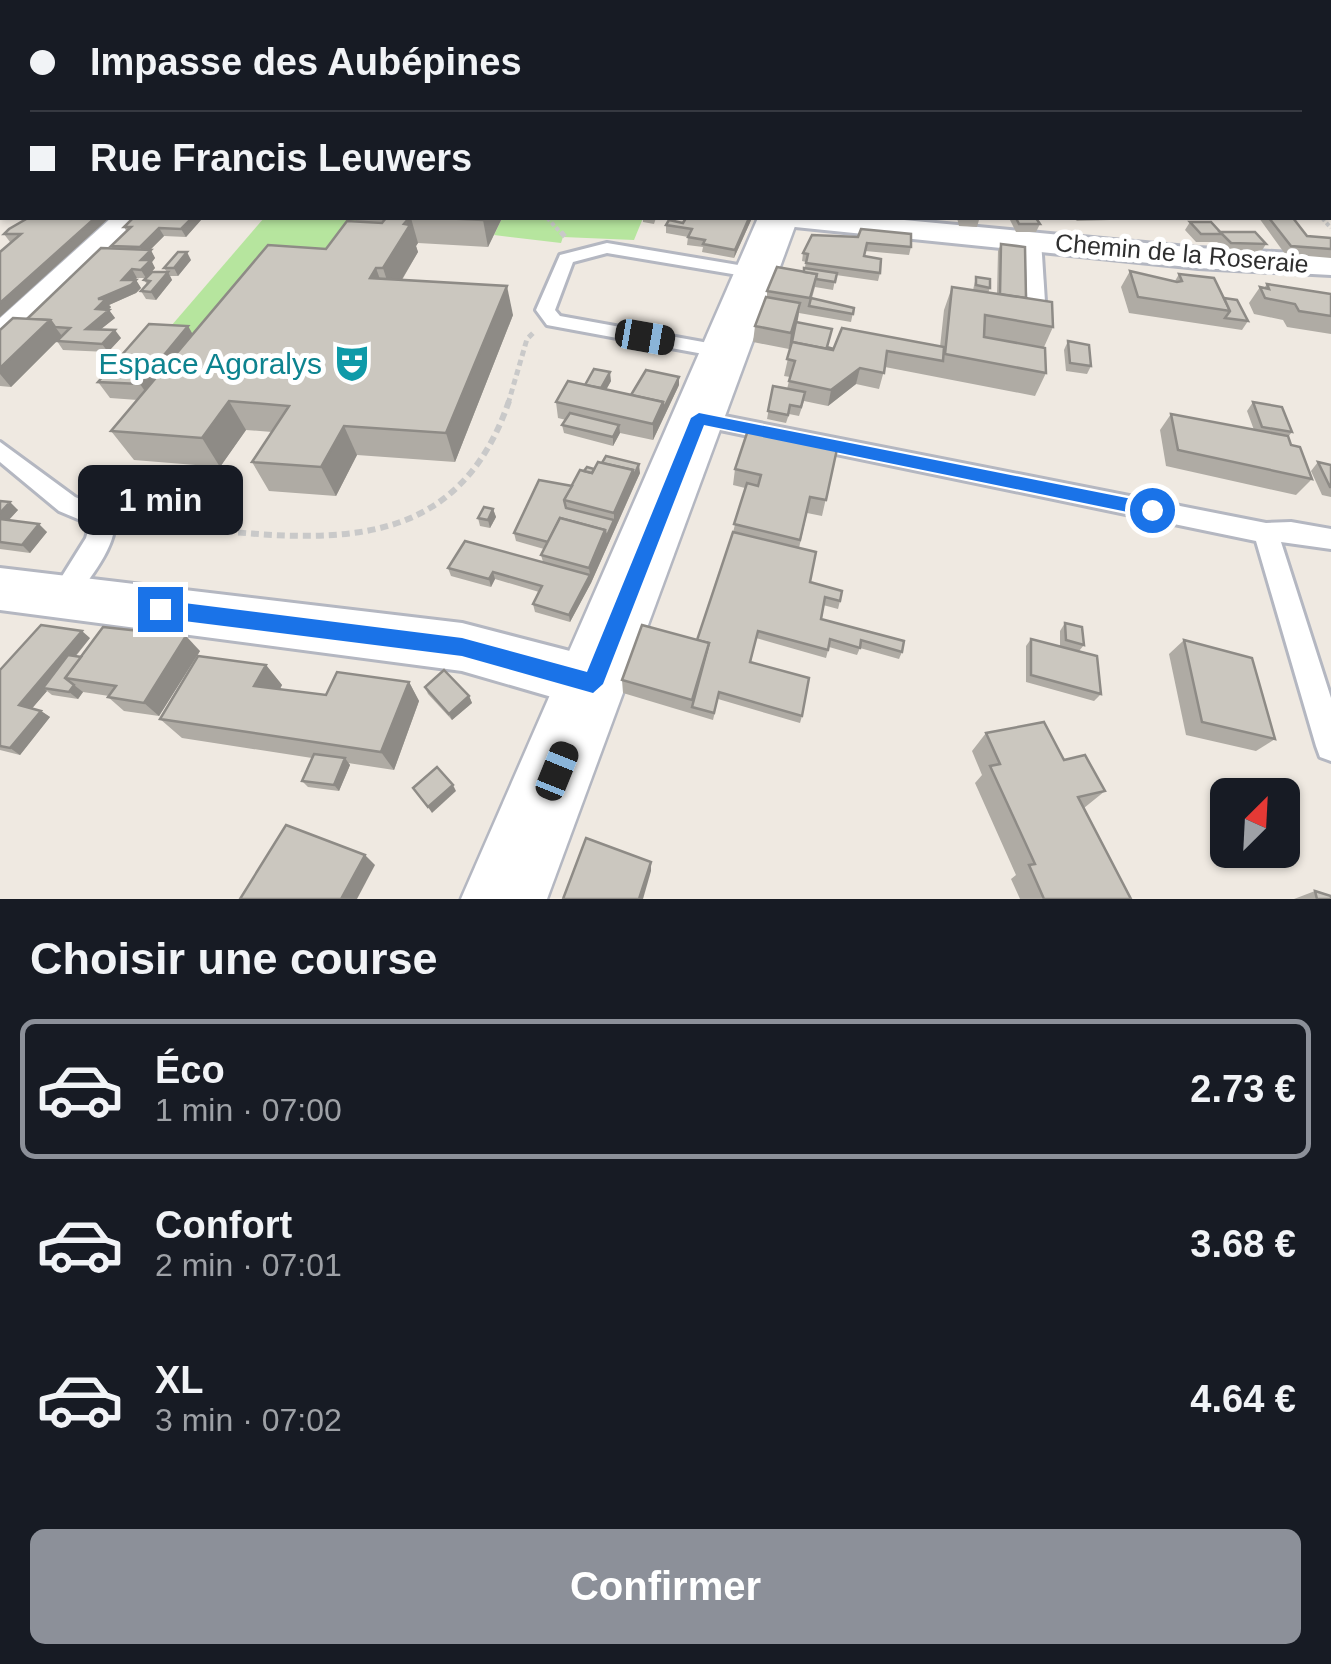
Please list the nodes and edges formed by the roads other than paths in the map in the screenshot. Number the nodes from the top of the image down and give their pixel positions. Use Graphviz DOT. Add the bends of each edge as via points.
graph roads {
  1 [pos="126,220"];
  2 [pos="817,220"];
  3 [pos="1033,240"];
  4 [pos="767,245"];
  5 [pos="1331,266"];
  6 [pos="1037,318"];
  7 [pos="0,338"];
  8 [pos="726,352"];
  9 [pos="699,418"];
  10 [pos="0,450"];
  11 [pos="1266,533"];
  12 [pos="1331,539"];
  13 [pos="0,589"];
  14 [pos="62,597"];
  15 [pos="593,684"];
  16 [pos="1331,746"];
  17 [pos="504,899"];
  1 -- 7 [label="street"];
  2 -- 3 [label="street, Chemin de la Roseraie"];
  3 -- 5 [label="street, Chemin de la Roseraie"];
  3 -- 6 [label="lane"];
  4 -- 8 [label="street"];
  4 -- 8 [label="lane" via="584,252 566,259 545,310 554,321"];
  8 -- 9 [label="street"];
  9 -- 11 [label="lane"];
  9 -- 15 [label="street"];
  10 -- 14 [label="lane" via="67,504 102,519 98,541"];
  11 -- 12 [label="lane"];
  11 -- 16 [label="lane"];
  13 -- 14 [label="street"];
  14 -- 15 [label="street" via="462,647"];
  15 -- 17 [label="street"];
}
